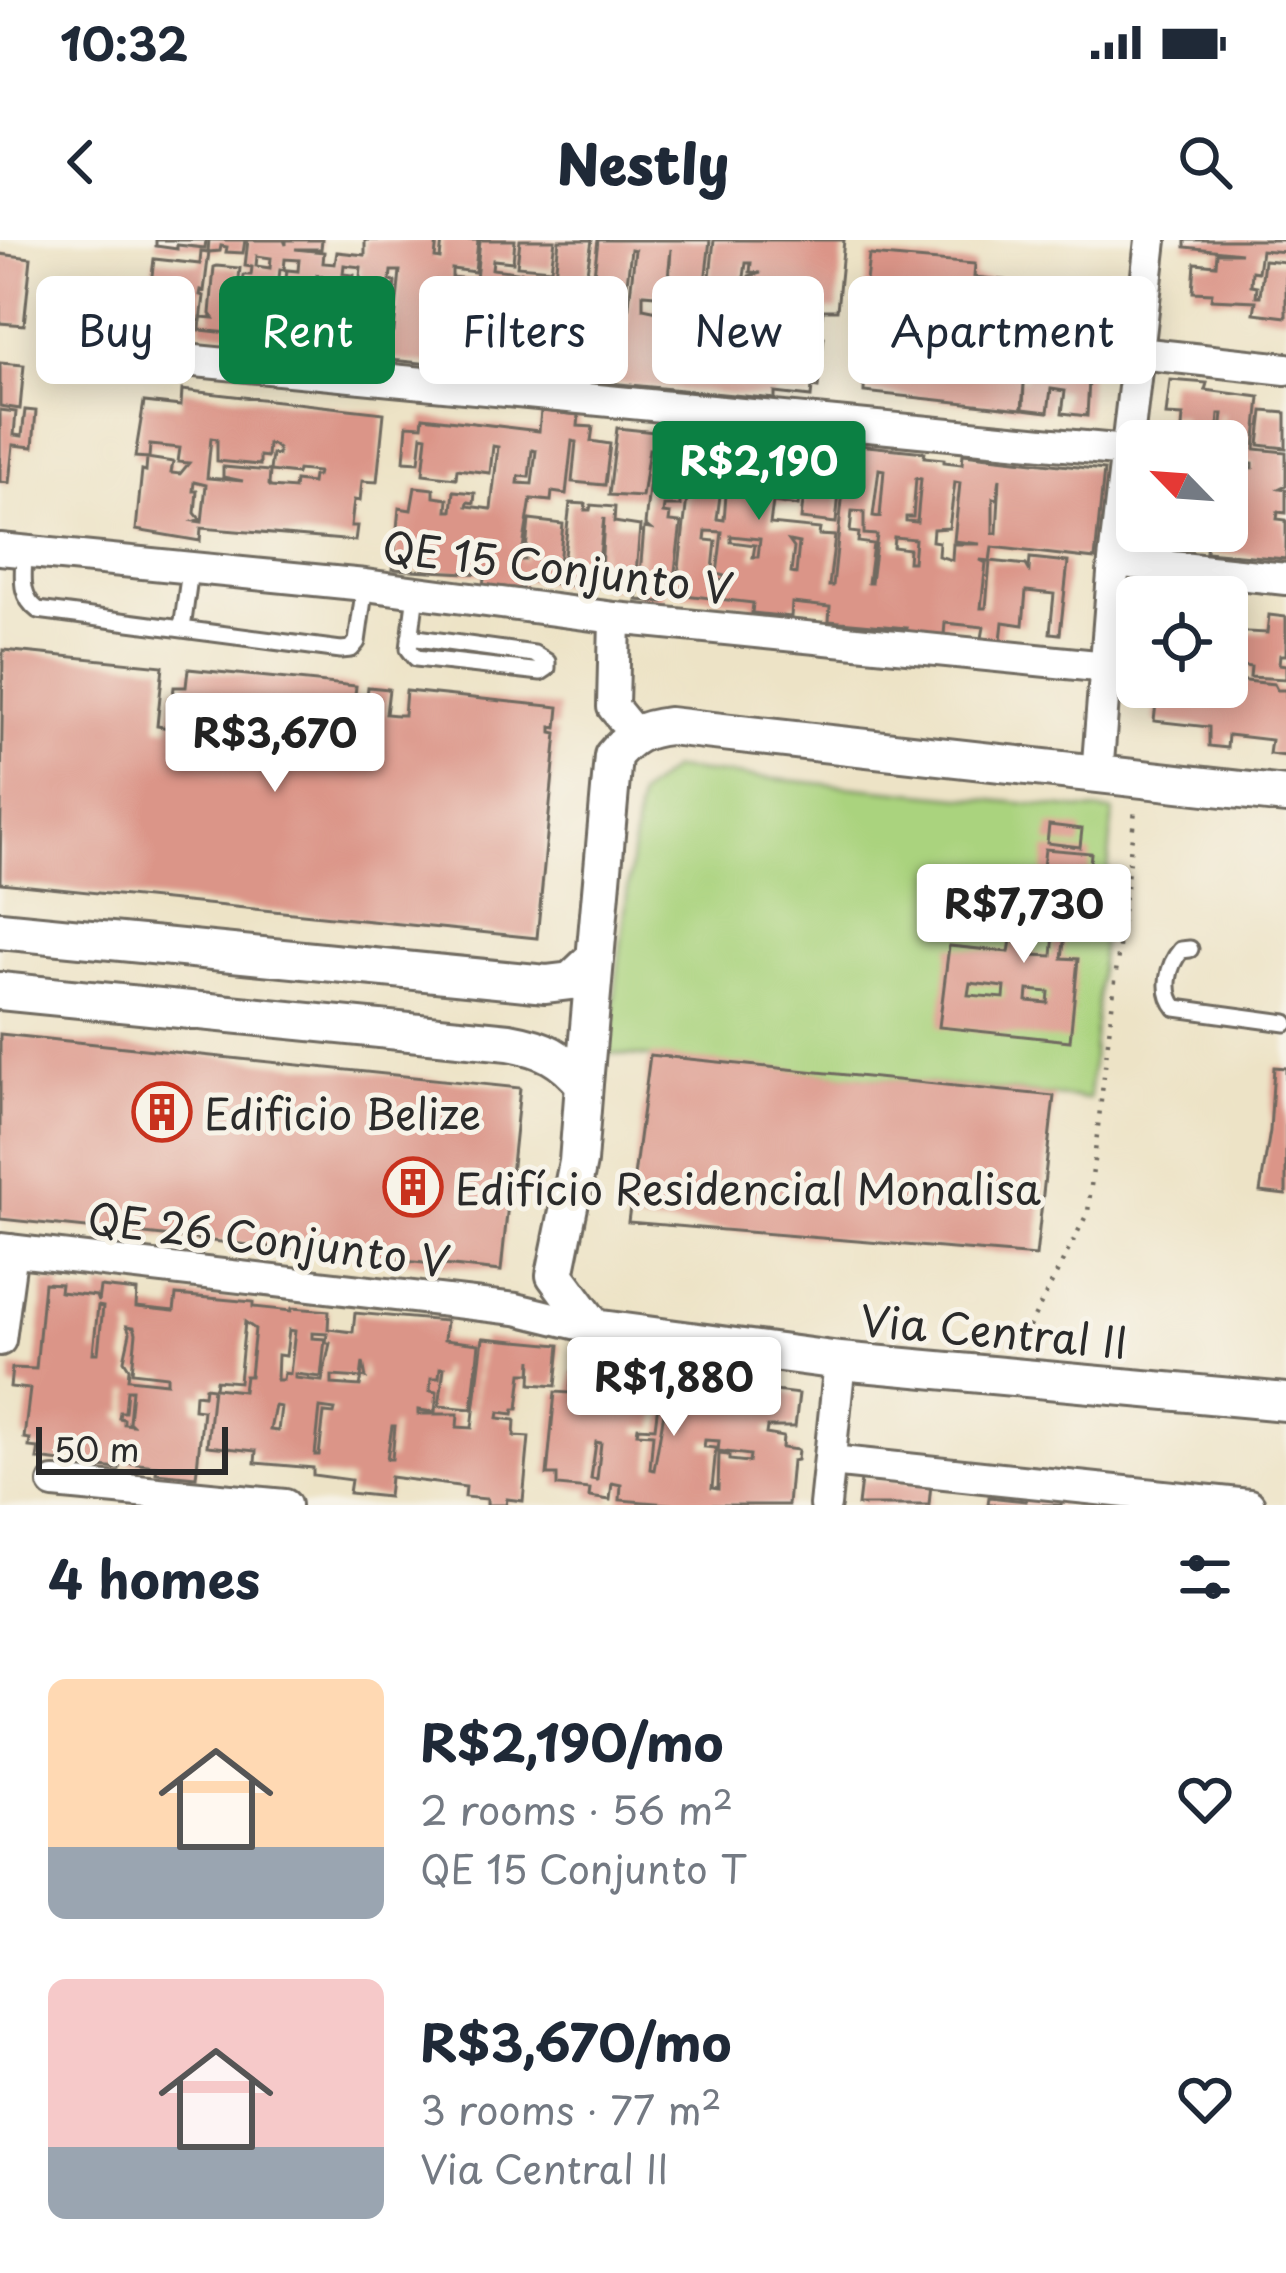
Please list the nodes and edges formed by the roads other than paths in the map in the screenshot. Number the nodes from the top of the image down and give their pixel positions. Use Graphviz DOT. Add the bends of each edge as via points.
graph roads {
  1 [pos="1119,240"];
  2 [pos="1151,242"];
  3 [pos="1147,276"];
  4 [pos="1156,355"];
  5 [pos="195,361"];
  6 [pos="1286,369"];
  7 [pos="1134,384"];
  8 [pos="1130,420"];
  9 [pos="1116,451"];
  10 [pos="1116,543"];
  11 [pos="12,550"];
  12 [pos="1114,561"];
  13 [pos="190,570"];
  14 [pos="1286,579"];
  15 [pos="365,584"];
  16 [pos="416,593"];
  17 [pos="615,618"];
  18 [pos="182,629"];
  19 [pos="410,638"];
  20 [pos="1107,667"];
  21 [pos="635,734"];
  22 [pos="1097,775"];
  23 [pos="1286,795"];
  24 [pos="0,930"];
  25 [pos="1190,949"];
  26 [pos="594,958"];
  27 [pos="388,970"];
  28 [pos="0,991"];
  29 [pos="1286,1023"];
  30 [pos="383,1029"];
  31 [pos="584,1084"];
  32 [pos="6,1250"];
  33 [pos="555,1275"];
  34 [pos="516,1310"];
  35 [pos="594,1328"];
  36 [pos="0,1340"];
  37 [pos="840,1361"];
  38 [pos="1286,1402"];
  39 [pos="831,1462"];
  40 [pos="53,1483"];
  41 [pos="285,1505"];
  42 [pos="826,1505"];
  43 [pos="1249,1505"];
  1 -- 2 [label="street"];
  2 -- 3 [label="street"];
  4 -- 6 [label="street"];
  5 -- 9 [label="street"];
  7 -- 8 [label="street"];
  10 -- 12 [label="street"];
  11 -- 13 [label="street, QE 15 Conjunto V"];
  11 -- 18 [label="lane" via="27,602 38,610"];
  12 -- 14 [label="street"];
  12 -- 20 [label="street"];
  13 -- 15 [label="street, QE 15 Conjunto V"];
  13 -- 18 [label="lane"];
  15 -- 16 [label="street, QE 15 Conjunto V"];
  15 -- 18 [label="lane" via="351,649"];
  16 -- 17 [label="street, QE 15 Conjunto V"];
  16 -- 19 [label="lane"];
  17 -- 20 [label="street, QE 15 Conjunto V"];
  17 -- 21 [label="street" via="613,706"];
  19 -- 19 [label="lane" via="411,654 422,661 547,668 535,654"];
  20 -- 22 [label="street"];
  21 -- 22 [label="street" via="669,727"];
  21 -- 26 [label="street" via="614,756"];
  22 -- 23 [label="street"];
  24 -- 27 [label="street"];
  25 -- 29 [label="lane" via="1172,963 1168,996 1176,1008"];
  26 -- 27 [label="street" via="571,982 546,984"];
  26 -- 31 [label="street"];
  27 -- 30 [label="street"];
  28 -- 30 [label="street"];
  30 -- 31 [label="street" via="530,1046 566,1062"];
  31 -- 33 [label="street"];
  32 -- 34 [label="street, QE 26 Conjunto V"];
  32 -- 36 [label="street"];
  33 -- 34 [label="street"];
  33 -- 35 [label="street"];
  34 -- 35 [label="street, QE 26 Conjunto V"];
  35 -- 37 [label="street, Via Central II"];
  37 -- 38 [label="street, Via Central II"];
  37 -- 39 [label="street"];
  39 -- 42 [label="street"];
  39 -- 43 [label="street"];
  40 -- 41 [label="street"];
}
